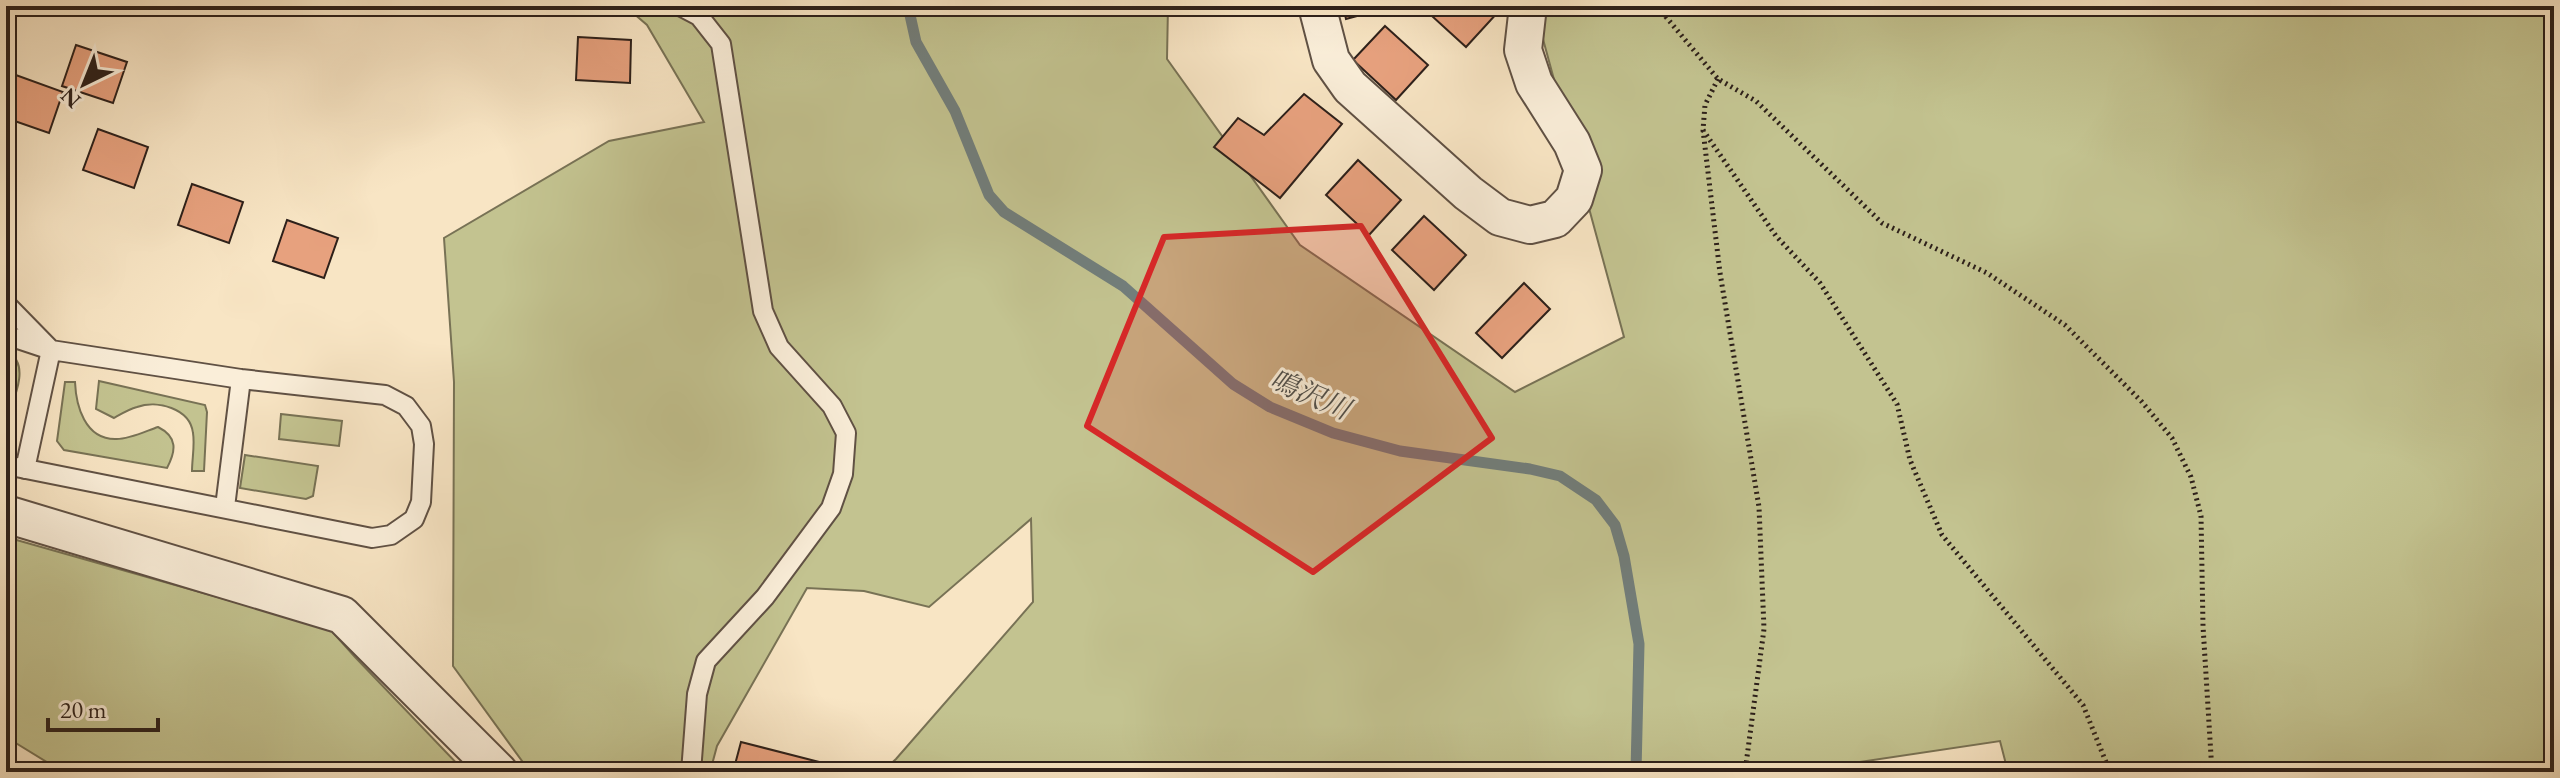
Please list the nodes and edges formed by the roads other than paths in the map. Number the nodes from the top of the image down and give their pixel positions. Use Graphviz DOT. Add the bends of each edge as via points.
graph roads {
  1 [pos="680,6"];
  2 [pos="1317,6"];
  3 [pos="1528,6"];
  4 [pos="6,304"];
  5 [pos="6,335"];
  6 [pos="51,350"];
  7 [pos="241,379"];
  8 [pos="6,465"];
  9 [pos="25,469"];
  10 [pos="225,507"];
  11 [pos="6,514"];
  12 [pos="499,772"];
  13 [pos="691,772"];
  1 -- 13 [label="lane" via="699,16 721,44 763,311 779,347 832,406 846,433 843,474 831,508 765,597 706,661 697,694"];
  2 -- 3 [label="street" via="1331,60 1350,87 1468,193 1500,217 1530,225 1555,219 1574,199 1583,170 1534,83 1523,50"];
  4 -- 6 [label="lane"];
  5 -- 6 [label="lane"];
  6 -- 7 [label="lane"];
  6 -- 9 [label="lane"];
  7 -- 10 [label="lane"];
  7 -- 10 [label="lane" via="385,395 406,406 421,426 424,444 421,502 414,519 391,535 372,538"];
  8 -- 9 [label="lane"];
  9 -- 10 [label="lane"];
  11 -- 12 [label="street" via="342,615"];
}
